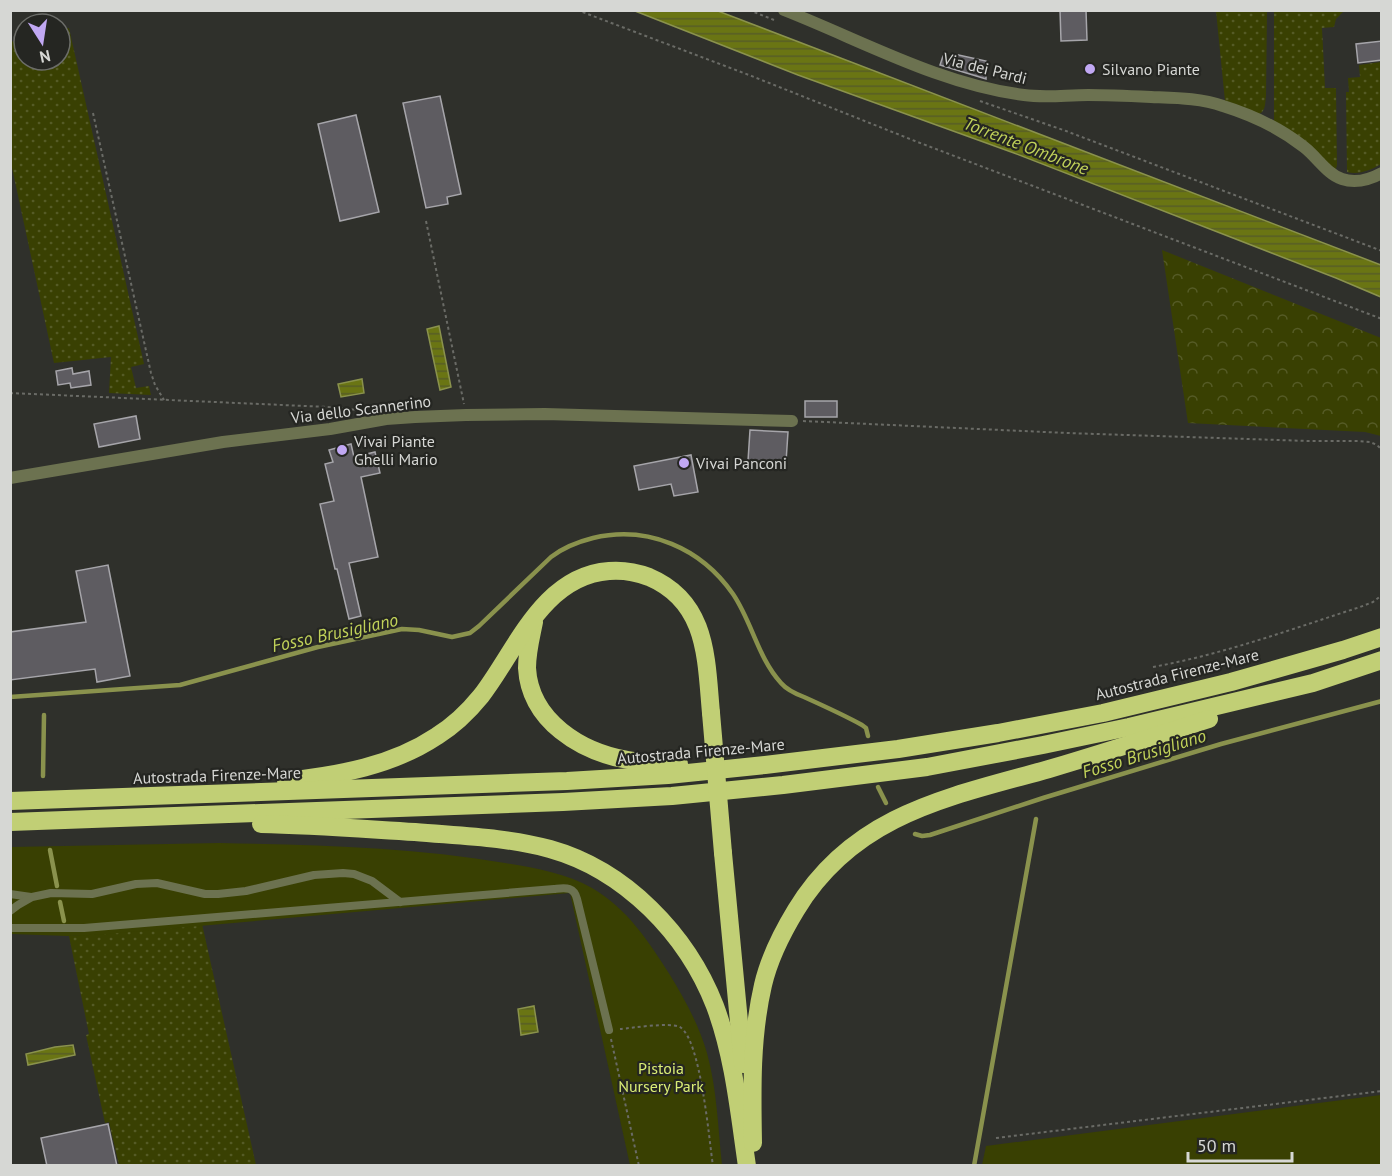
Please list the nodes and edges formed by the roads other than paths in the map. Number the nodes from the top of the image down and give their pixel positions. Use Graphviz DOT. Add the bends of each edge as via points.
graph roads {
  1 [pos="783,17"];
  2 [pos="1382,173"];
  3 [pos="792,421"];
  4 [pos="10,478"];
  5 [pos="536,616"];
  6 [pos="1382,637"];
  7 [pos="1382,660"];
  8 [pos="1313,683"];
  9 [pos="765,765"];
  10 [pos="102,798"];
  11 [pos="10,801"];
  12 [pos="103,819"];
  13 [pos="10,822"];
  14 [pos="10,894"];
  15 [pos="32,897"];
  16 [pos="400,902"];
  17 [pos="10,911"];
  18 [pos="10,928"];
  19 [pos="609,1030"];
  20 [pos="750,1166"];
  1 -- 2 [label="street, Via dei Pardi" via="990,89 1032,96 1109,95 1210,102 1282,131 1344,180 1364,181"];
  3 -- 4 [label="street, Via dello Scannerino" via="545,414 393,418"];
  5 -- 9 [label="highway" via="527,669 531,689 542,712 567,736 588,748 628,760"];
  5 -- 10 [label="highway" via="468,711 438,736 406,753 358,770 320,777"];
  5 -- 20 [label="highway, bridge" via="566,585 589,575 615,571 643,575 676,594 699,629 705,649"];
  6 -- 9 [label="highway, Autostrada Firenze-Mare" via="1230,682 1103,713 898,749"];
  7 -- 8 [label="highway"];
  8 -- 12 [label="highway" via="999,754 783,785 574,801"];
  8 -- 20 [label="highway" via="1076,761 937,801 875,830 832,863 802,899 778,943 764,982 753,1042"];
  9 -- 10 [label="highway, Autostrada Firenze-Mare" via="567,782"];
  10 -- 11 [label="highway, Autostrada Firenze-Mare"];
  12 -- 13 [label="highway"];
  12 -- 20 [label="highway" via="490,838 551,850 591,866 636,895 655,914 673,933 704,981 729,1052"];
  14 -- 15 [label="lane"];
  15 -- 16 [label="lane" via="92,894 147,883 205,894 231,893 314,875 343,873 372,881"];
  15 -- 17 [label="lane"];
  16 -- 18 [label="lane" via="84,928"];
  16 -- 19 [label="lane" via="565,888 574,891"];
}
